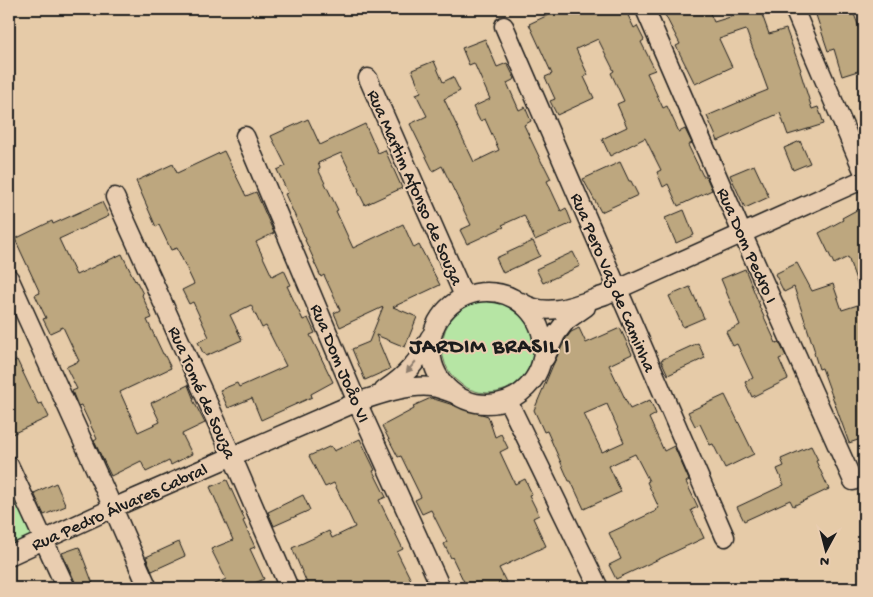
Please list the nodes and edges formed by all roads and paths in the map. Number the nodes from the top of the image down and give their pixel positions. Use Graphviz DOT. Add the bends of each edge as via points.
graph roads {
  1 [pos="645,9"];
  2 [pos="794,9"];
  3 [pos="504,26"];
  4 [pos="368,78"];
  5 [pos="244,136"];
  6 [pos="864,173"];
  7 [pos="864,179"];
  8 [pos="115,197"];
  9 [pos="742,233"];
  10 [pos="9,278"];
  11 [pos="611,292"];
  12 [pos="464,296"];
  13 [pos="521,302"];
  14 [pos="435,325"];
  15 [pos="540,370"];
  16 [pos="455,394"];
  17 [pos="363,401"];
  18 [pos="508,401"];
  19 [pos="232,456"];
  20 [pos="9,465"];
  21 [pos="853,480"];
  22 [pos="113,508"];
  23 [pos="725,537"];
  24 [pos="44,540"];
  25 [pos="9,556"];
  26 [pos="598,586"];
  27 [pos="66,588"];
  28 [pos="148,588"];
  29 [pos="289,588"];
  30 [pos="441,588"];
  1 -- 9 [label="street, Rua Dom Pedro I"];
  2 -- 6 [label="street"];
  3 -- 11 [label="street, Rua Pero Vaz de Caminha"];
  4 -- 12 [label="street, Rua Martim Afonso de Souza"];
  5 -- 17 [label="street, Rua Dom Joåo VI"];
  7 -- 9 [label="street"];
  8 -- 19 [label="street, Rua Tomé de Souza"];
  9 -- 11 [label="street"];
  9 -- 21 [label="street, Rua Dom Pedro I"];
  10 -- 22 [label="street"];
  11 -- 13 [label="street" via="562,309 529,307"];
  11 -- 15 [label="street" via="566,321 556,334"];
  11 -- 23 [label="street, Rua Pero Vaz de Caminha"];
  12 -- 13 [label="street" via="491,291"];
  12 -- 14 [label="street" via="447,307"];
  13 -- 15 [label="street" via="536,318 543,334"];
  14 -- 16 [label="street" via="431,340 433,365 445,385"];
  14 -- 17 [label="street, Rua Pedro Álvares Cabral, one-way" via="423,352 405,374"];
  15 -- 18 [label="street" via="530,386"];
  16 -- 17 [label="street, Rua Pedro Álvares Cabral" via="443,389 420,387"];
  16 -- 18 [label="street" via="480,404"];
  17 -- 19 [label="street, Rua Pedro Álvares Cabral"];
  17 -- 30 [label="street, Rua Dom Joåo VI"];
  18 -- 26 [label="street"];
  19 -- 22 [label="street, Rua Pedro Álvares Cabral"];
  19 -- 29 [label="street, Rua Tomé de Souza"];
  20 -- 24 [label="street"];
  22 -- 24 [label="street, Rua Pedro Álvares Cabral"];
  22 -- 28 [label="street"];
  24 -- 25 [label="street, Rua Pedro Álvares Cabral"];
  24 -- 27 [label="street"];
}
